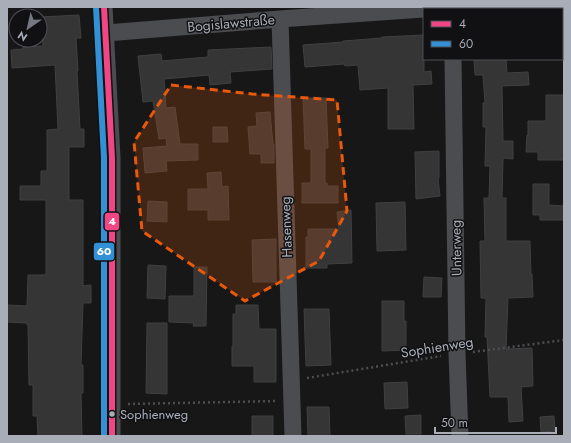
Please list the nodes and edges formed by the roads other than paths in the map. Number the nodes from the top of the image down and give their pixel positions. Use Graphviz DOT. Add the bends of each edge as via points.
graph roads {
  1 [pos="104,7"];
  2 [pos="423,9"];
  3 [pos="317,12"];
  4 [pos="280,19"];
  5 [pos="106,33"];
  6 [pos="453,60"];
  7 [pos="112,436"];
  8 [pos="293,436"];
  9 [pos="460,436"];
  1 -- 5 [label="street"];
  2 -- 3 [label="street, Bogislawstraße"];
  3 -- 4 [label="street, Bogislawstraße"];
  4 -- 5 [label="street, Bogislawstraße"];
  4 -- 8 [label="street, Hasenweg"];
  5 -- 7 [label="street" via="112,158"];
  6 -- 9 [label="street, Unterweg"];
}
